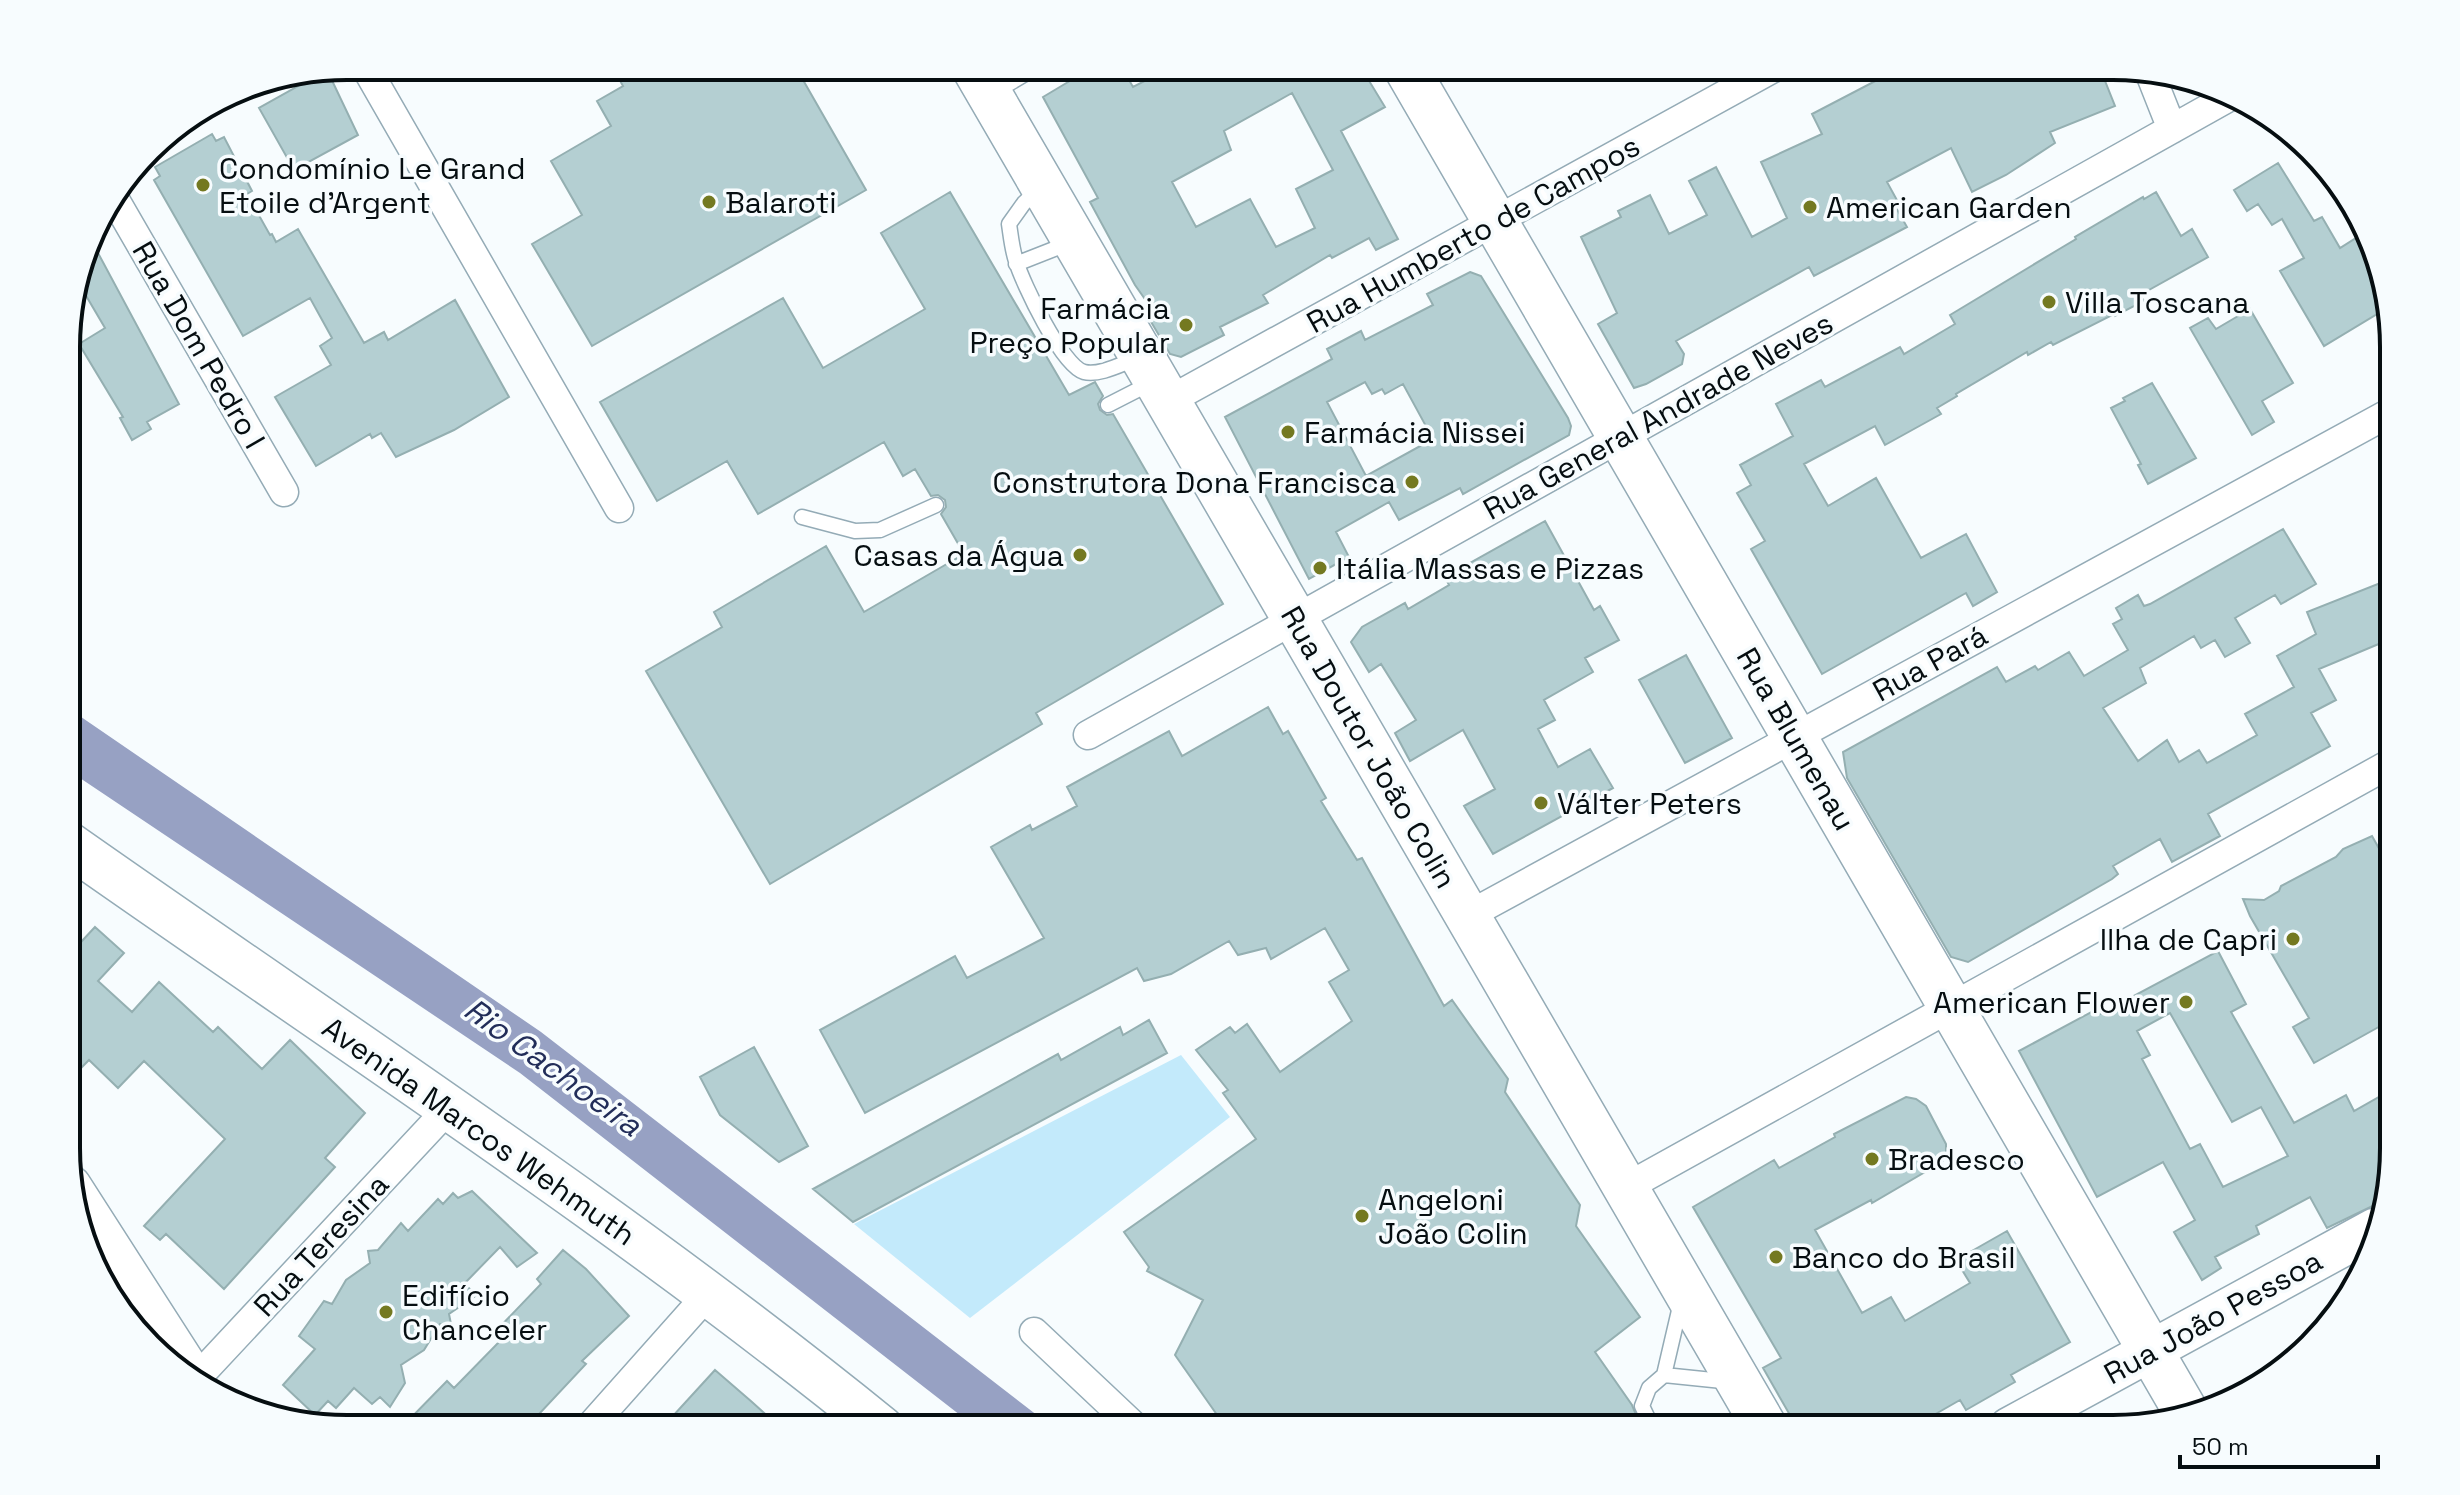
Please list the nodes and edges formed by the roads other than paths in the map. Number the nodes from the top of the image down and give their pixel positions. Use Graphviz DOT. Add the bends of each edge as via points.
graph roads {
  1 [pos="1413,80"];
  2 [pos="1751,80"];
  3 [pos="374,81"];
  4 [pos="982,81"];
  5 [pos="2154,83"];
  6 [pos="2220,102"];
  7 [pos="2172,129"];
  8 [pos="1043,185"];
  9 [pos="120,208"];
  10 [pos="1495,221"];
  11 [pos="1075,241"];
  12 [pos="1016,264"];
  13 [pos="1156,379"];
  14 [pos="1108,405"];
  15 [pos="2379,419"];
  16 [pos="1621,437"];
  17 [pos="284,492"];
  18 [pos="936,505"];
  19 [pos="619,508"];
  20 [pos="802,517"];
  21 [pos="1295,620"];
  22 [pos="1088,735"];
  23 [pos="1795,737"];
  24 [pos="2379,770"];
  25 [pos="80,852"];
  26 [pos="1467,916"];
  27 [pos="1951,1007"];
  28 [pos="448,1109"];
  29 [pos="1625,1188"];
  30 [pos="90,1219"];
  31 [pos="2365,1234"];
  32 [pos="1685,1290"];
  33 [pos="709,1293"];
  34 [pos="1034,1332"];
  35 [pos="2151,1351"];
  36 [pos="178,1354"];
  37 [pos="200,1371"];
  38 [pos="1664,1375"];
  39 [pos="1739,1383"];
  40 [pos="2182,1405"];
  41 [pos="1646,1414"];
  42 [pos="1757,1414"];
  43 [pos="2035,1414"];
  44 [pos="601,1415"];
  45 [pos="864,1415"];
  46 [pos="1122,1415"];
  1 -- 10 [label="main road, Rua Blumenau"];
  2 -- 10 [label="street, Rua Humberto de Campos"];
  3 -- 19 [label="street"];
  4 -- 8 [label="main road, Rua Doutor João Colin"];
  5 -- 7 [label="street"];
  6 -- 7 [label="street, Rua General Andrade Neves"];
  7 -- 16 [label="street, Rua General Andrade Neves"];
  8 -- 11 [label="main road, Rua Doutor João Colin"];
  8 -- 12 [label="lane" via="1009,224"];
  9 -- 17 [label="street, Rua Dom Pedro I"];
  10 -- 13 [label="street, Rua Humberto de Campos"];
  10 -- 16 [label="main road, Rua Blumenau"];
  11 -- 12 [label="lane"];
  11 -- 13 [label="main road, Rua Doutor João Colin"];
  12 -- 13 [label="lane" via="1043,320 1079,371"];
  13 -- 14 [label="lane"];
  13 -- 21 [label="main road, Rua Doutor João Colin"];
  15 -- 23 [label="street, Rua Pará"];
  16 -- 21 [label="street, Rua General Andrade Neves"];
  16 -- 23 [label="main road, Rua Blumenau"];
  18 -- 20 [label="lane" via="880,530 855,531"];
  21 -- 22 [label="street, Rua General Andrade Neves"];
  21 -- 26 [label="main road, Rua Doutor João Colin"];
  23 -- 26 [label="street, Rua Pará"];
  23 -- 27 [label="main road, Rua Blumenau"];
  24 -- 27 [label="street"];
  25 -- 28 [label="main road, Avenida Marcos Wehmuth"];
  26 -- 29 [label="main road, Rua Doutor João Colin"];
  27 -- 29 [label="street"];
  27 -- 35 [label="main road, Rua Blumenau"];
  28 -- 33 [label="main road, Avenida Marcos Wehmuth"];
  28 -- 37 [label="street, Rua Teresina"];
  29 -- 32 [label="main road, Rua Doutor João Colin"];
  30 -- 36 [label="main road"];
  31 -- 35 [label="street, Rua João Pessoa"];
  32 -- 38 [label="lane"];
  32 -- 39 [label="main road, Rua Doutor João Colin"];
  33 -- 44 [label="street"];
  33 -- 45 [label="main road, Avenida Marcos Wehmuth"];
  34 -- 46 [label="street"];
  35 -- 40 [label="main road, Rua Blumenau"];
  35 -- 43 [label="street, Rua João Pessoa"];
  38 -- 39 [label="lane"];
  38 -- 41 [label="lane" via="1649,1388 1642,1406"];
  39 -- 42 [label="main road, Rua Doutor João Colin"];
}
